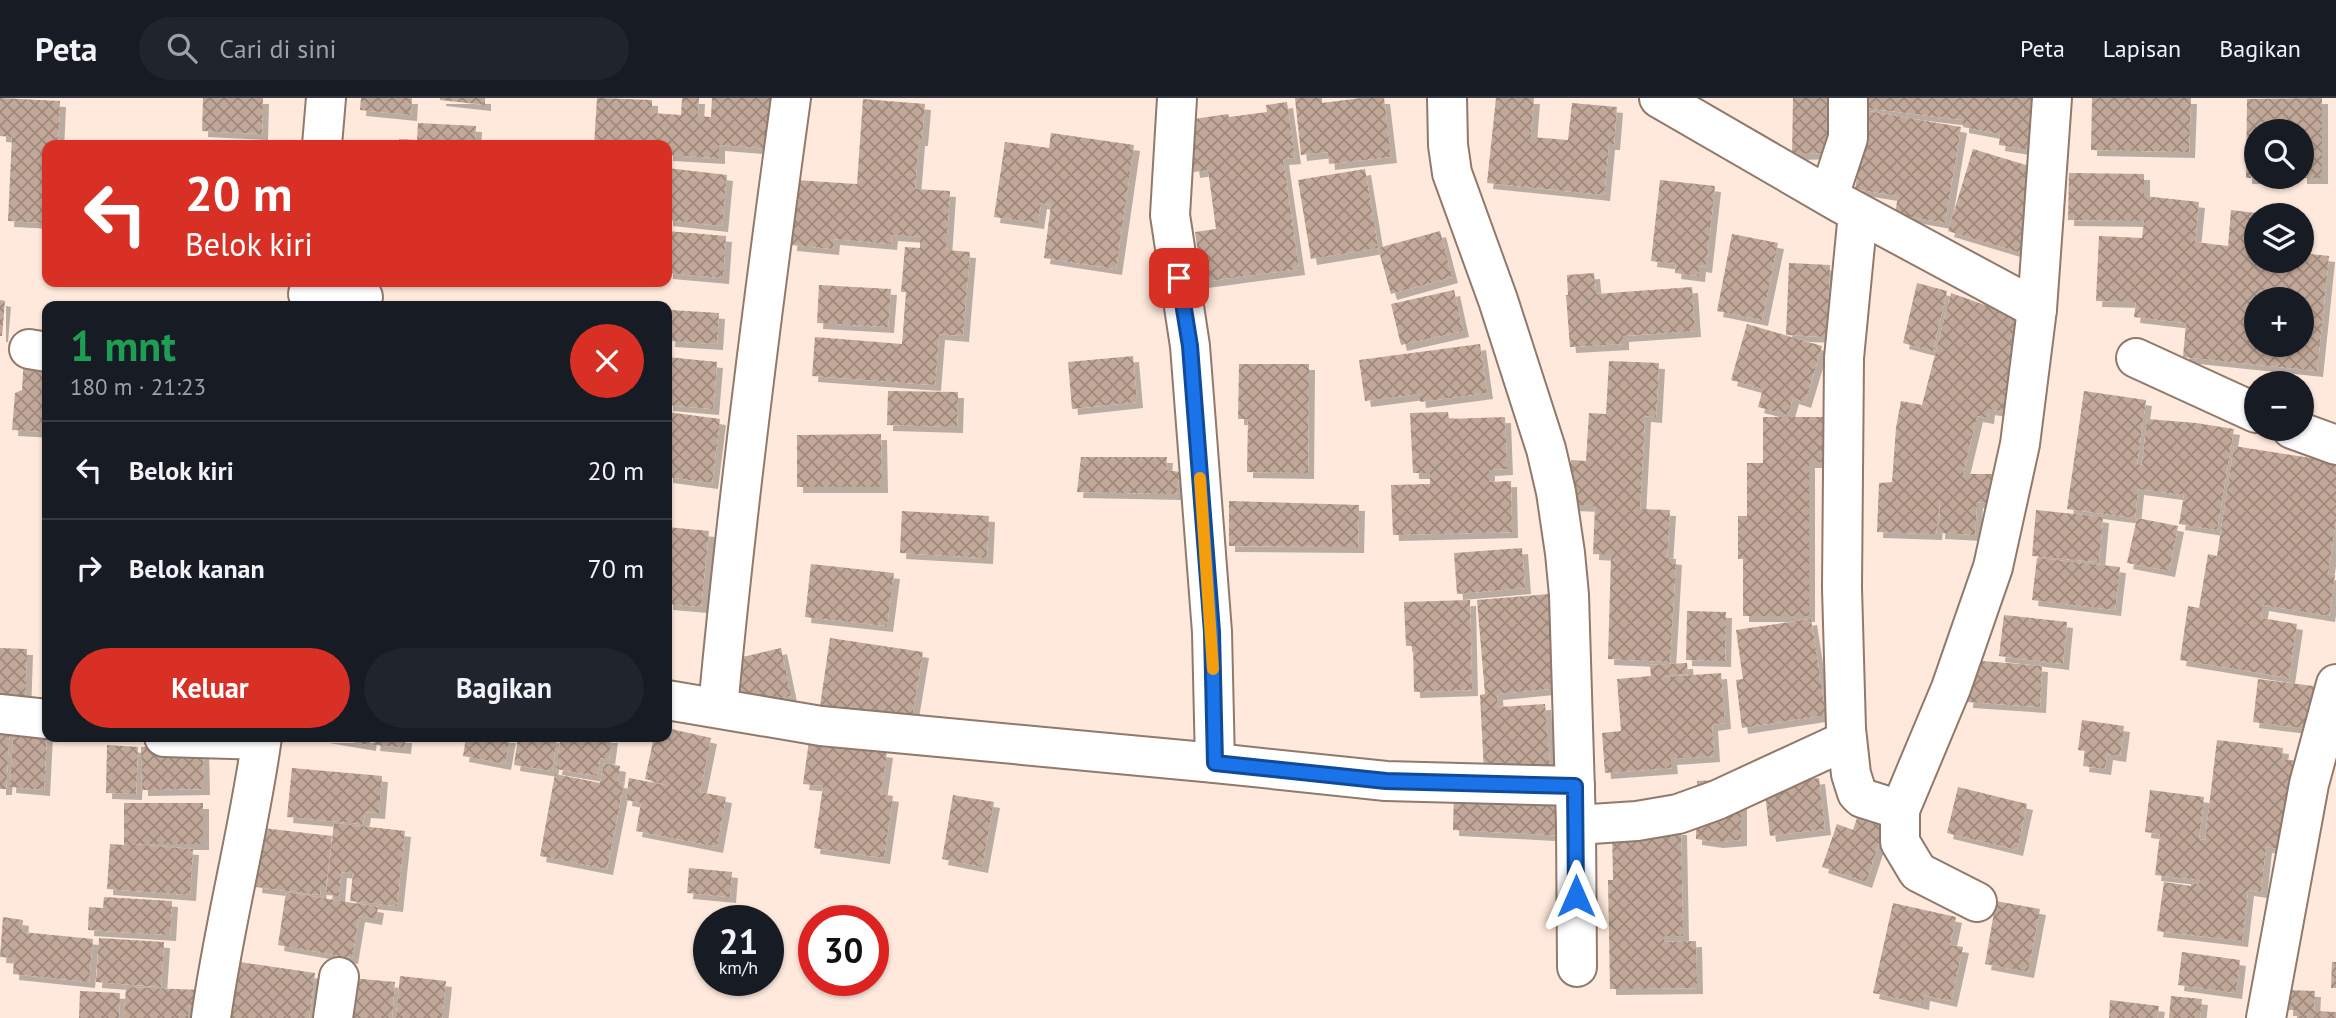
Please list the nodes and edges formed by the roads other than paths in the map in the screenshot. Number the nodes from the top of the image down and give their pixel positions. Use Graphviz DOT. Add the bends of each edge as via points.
graph roads {
  1 [pos="326,98"];
  2 [pos="791,98"];
  3 [pos="1177,98"];
  4 [pos="1447,98"];
  5 [pos="1659,98"];
  6 [pos="1849,98"];
  7 [pos="2052,98"];
  8 [pos="322,140"];
  9 [pos="1844,204"];
  10 [pos="308,294"];
  11 [pos="363,297"];
  12 [pos="2038,309"];
  13 [pos="2136,358"];
  14 [pos="2244,408"];
  15 [pos="2314,437"];
  16 [pos="2336,445"];
  17 [pos="2336,684"];
  18 [pos="672,701"];
  19 [pos="718,708"];
  20 [pos="0,714"];
  21 [pos="42,718"];
  22 [pos="1847,740"];
  23 [pos="261,742"];
  24 [pos="1215,763"];
  25 [pos="1575,786"];
  26 [pos="1900,810"];
  27 [pos="1576,825"];
  28 [pos="1977,902"];
  29 [pos="1577,967"];
  30 [pos="339,977"];
  31 [pos="211,1018"];
  32 [pos="333,1018"];
  33 [pos="2266,1018"];
  1 -- 8 [label="street"];
  2 -- 19 [label="street" via="730,576"];
  3 -- 24 [label="street" via="1170,215 1190,346 1212,632"];
  4 -- 25 [label="street" via="1452,173 1533,405 1556,492 1569,595"];
  5 -- 9 [label="street"];
  6 -- 9 [label="street"];
  7 -- 12 [label="street"];
  9 -- 12 [label="street"];
  9 -- 22 [label="street" via="1842,588"];
  10 -- 11 [label="street"];
  12 -- 26 [label="street" via="2020,444 1993,567 1951,688"];
  13 -- 14 [label="street"];
  15 -- 16 [label="street"];
  17 -- 33 [label="street" via="2309,784"];
  18 -- 19 [label="street"];
  19 -- 24 [label="street" via="821,726"];
  20 -- 21 [label="street"];
  22 -- 26 [label="street" via="1857,793"];
  22 -- 27 [label="street" via="1678,814"];
  23 -- 31 [label="street"];
  24 -- 25 [label="street" via="1386,781"];
  25 -- 27 [label="street"];
  26 -- 28 [label="street" via="1900,842 1918,872"];
  27 -- 29 [label="street"];
  30 -- 32 [label="street"];
}
